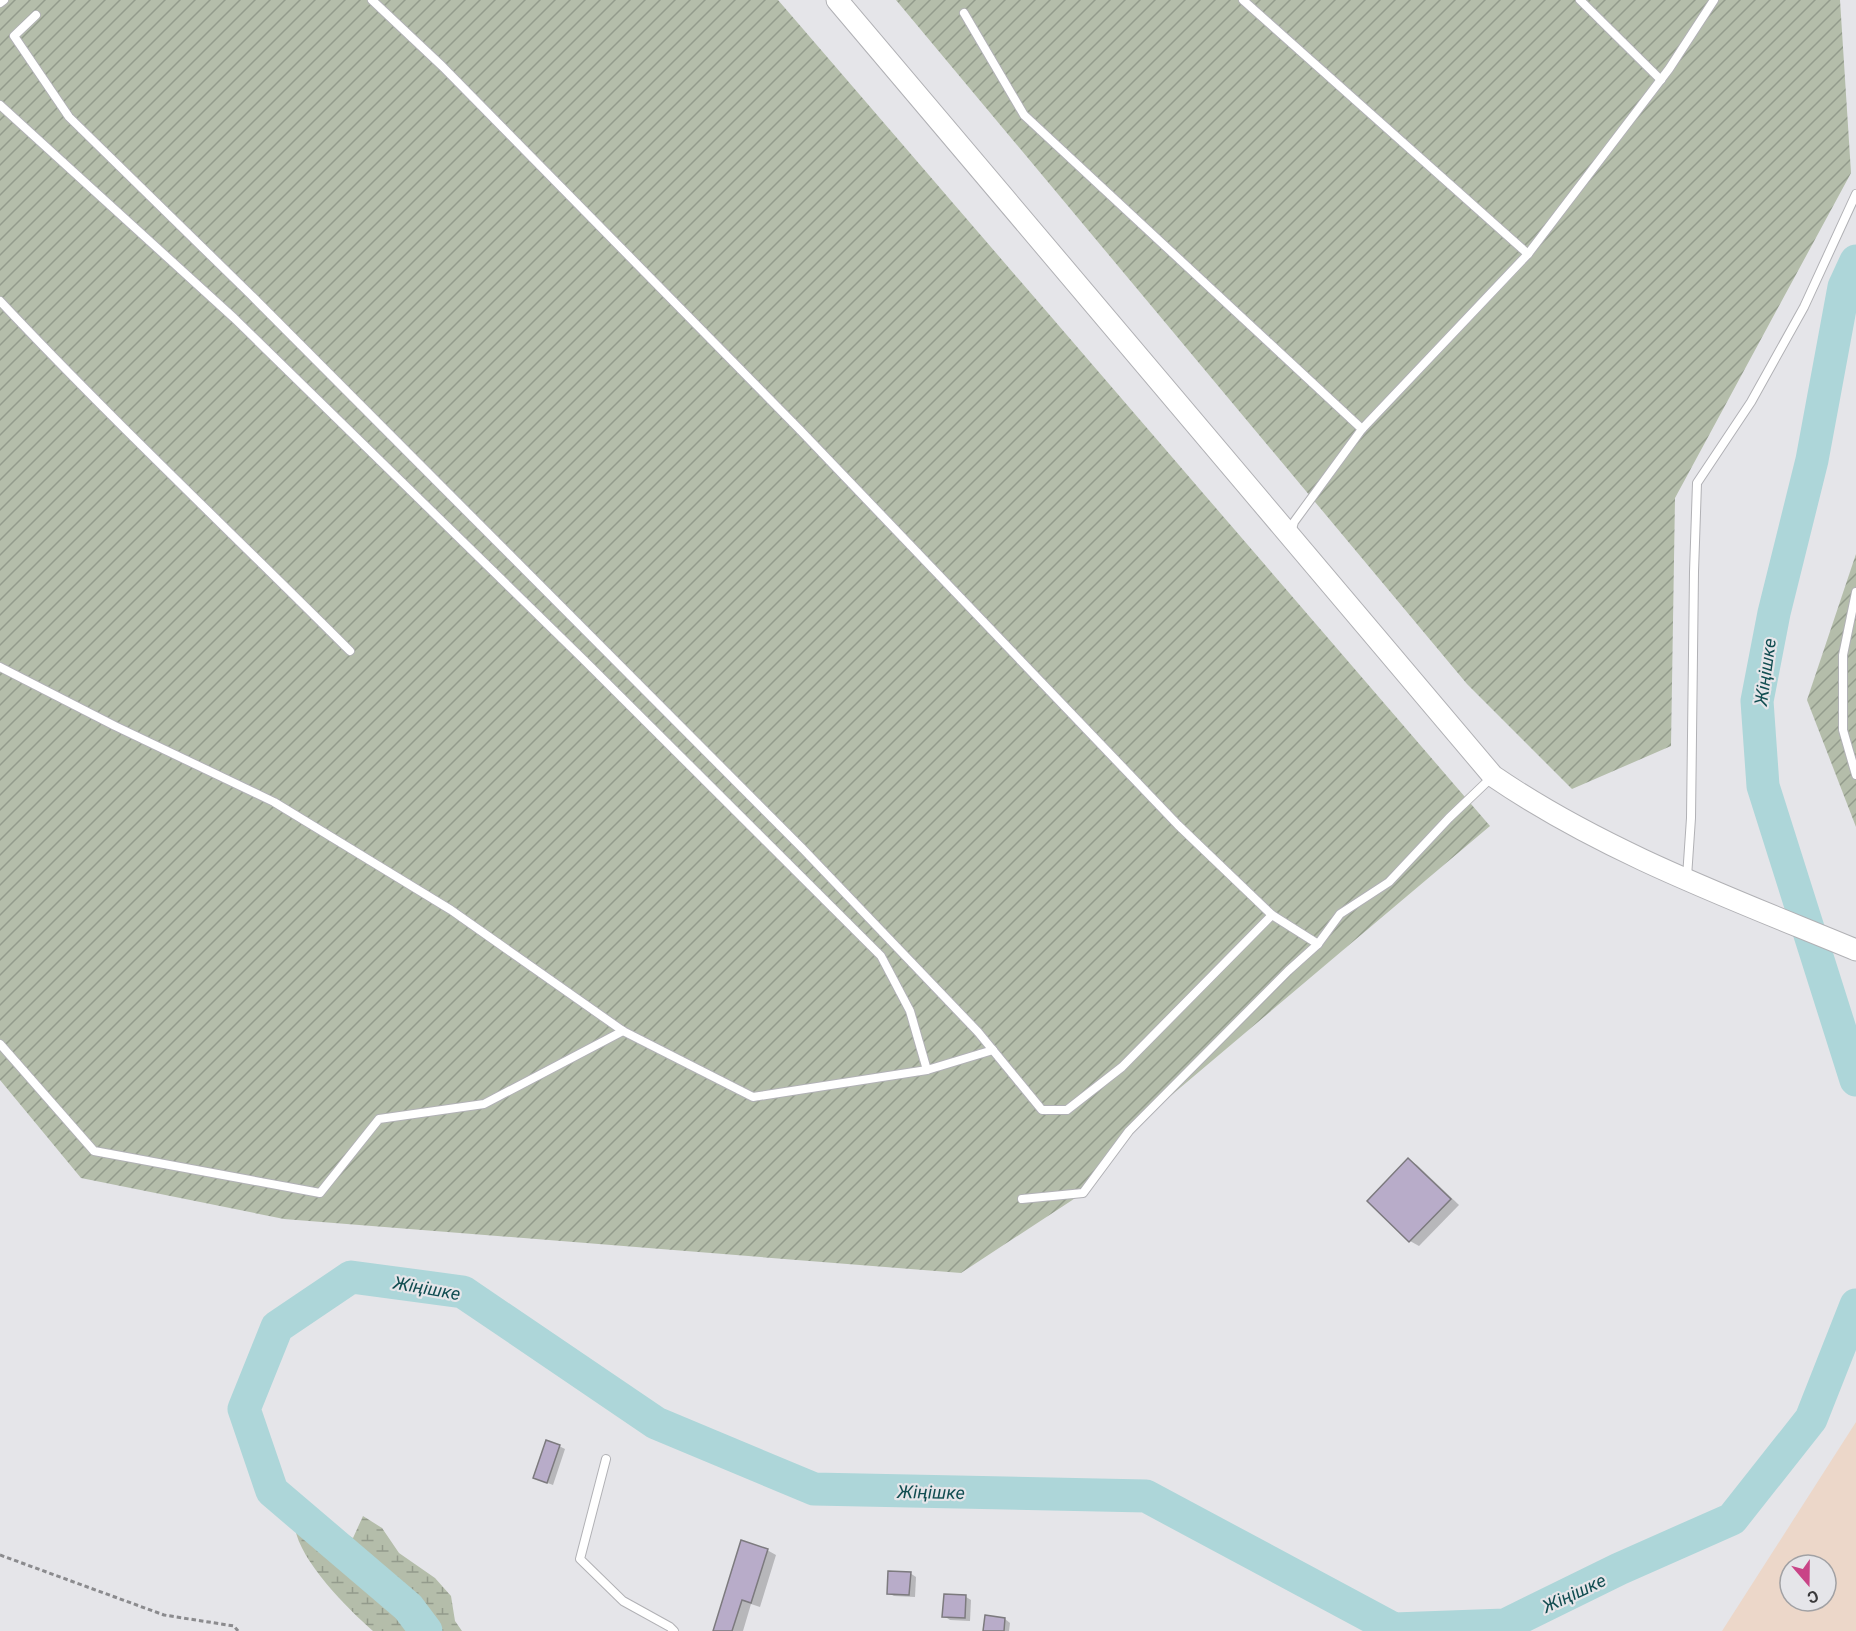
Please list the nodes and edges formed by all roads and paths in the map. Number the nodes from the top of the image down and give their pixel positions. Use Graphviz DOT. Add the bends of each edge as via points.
graph roads {
  1 [pos="4,0"];
  2 [pos="372,0"];
  3 [pos="837,0"];
  4 [pos="1243,0"];
  5 [pos="1580,0"];
  6 [pos="1714,0"];
  7 [pos="0,3"];
  8 [pos="964,13"];
  9 [pos="36,15"];
  10 [pos="1661,80"];
  11 [pos="0,105"];
  12 [pos="1856,194"];
  13 [pos="1528,254"];
  14 [pos="0,301"];
  15 [pos="1362,429"];
  16 [pos="1290,536"];
  17 [pos="1856,592"];
  18 [pos="350,651"];
  19 [pos="0,667"];
  20 [pos="1856,775"];
  21 [pos="1493,776"];
  22 [pos="1694,882"];
  23 [pos="1272,915"];
  24 [pos="1318,944"];
  25 [pos="1856,950"];
  26 [pos="622,1031"];
  27 [pos="0,1044"];
  28 [pos="993,1050"];
  29 [pos="927,1070"];
  30 [pos="1022,1199"];
  31 [pos="606,1459"];
  32 [pos="0,1555"];
  33 [pos="238,1631"];
  34 [pos="674,1631"];
  1 -- 7 [label="lane"];
  2 -- 23 [label="lane" via="451,74 801,431 1178,825"];
  3 -- 16 [label="street"];
  4 -- 13 [label="lane"];
  5 -- 10 [label="lane"];
  6 -- 10 [label="lane"];
  8 -- 15 [label="lane" via="1024,115"];
  9 -- 28 [label="lane" via="14,36 69,117 802,848"];
  10 -- 13 [label="lane"];
  11 -- 29 [label="lane" via="234,318 881,956 910,1011"];
  12 -- 22 [label="lane" via="1804,307 1751,402 1697,483 1691,818"];
  13 -- 15 [label="lane"];
  14 -- 18 [label="lane" via="78,384"];
  15 -- 16 [label="lane" via="1294,522"];
  16 -- 21 [label="street"];
  17 -- 20 [label="lane" via="1843,655 1843,730"];
  19 -- 26 [label="lane" via="274,802 451,910"];
  21 -- 22 [label="street" via="1587,832"];
  21 -- 24 [label="lane" via="1389,882 1340,914"];
  22 -- 25 [label="street"];
  23 -- 24 [label="lane"];
  23 -- 28 [label="lane" via="1122,1067 1067,1110 1042,1110"];
  24 -- 30 [label="lane" via="1130,1131 1083,1193"];
  26 -- 27 [label="lane" via="484,1104 379,1119 320,1193 94,1151"];
  26 -- 29 [label="lane" via="753,1097"];
  28 -- 29 [label="lane"];
  31 -- 34 [label="lane" via="580,1559 624,1601"];
  32 -- 33 [label="path" via="164,1615 234,1626"];
}
